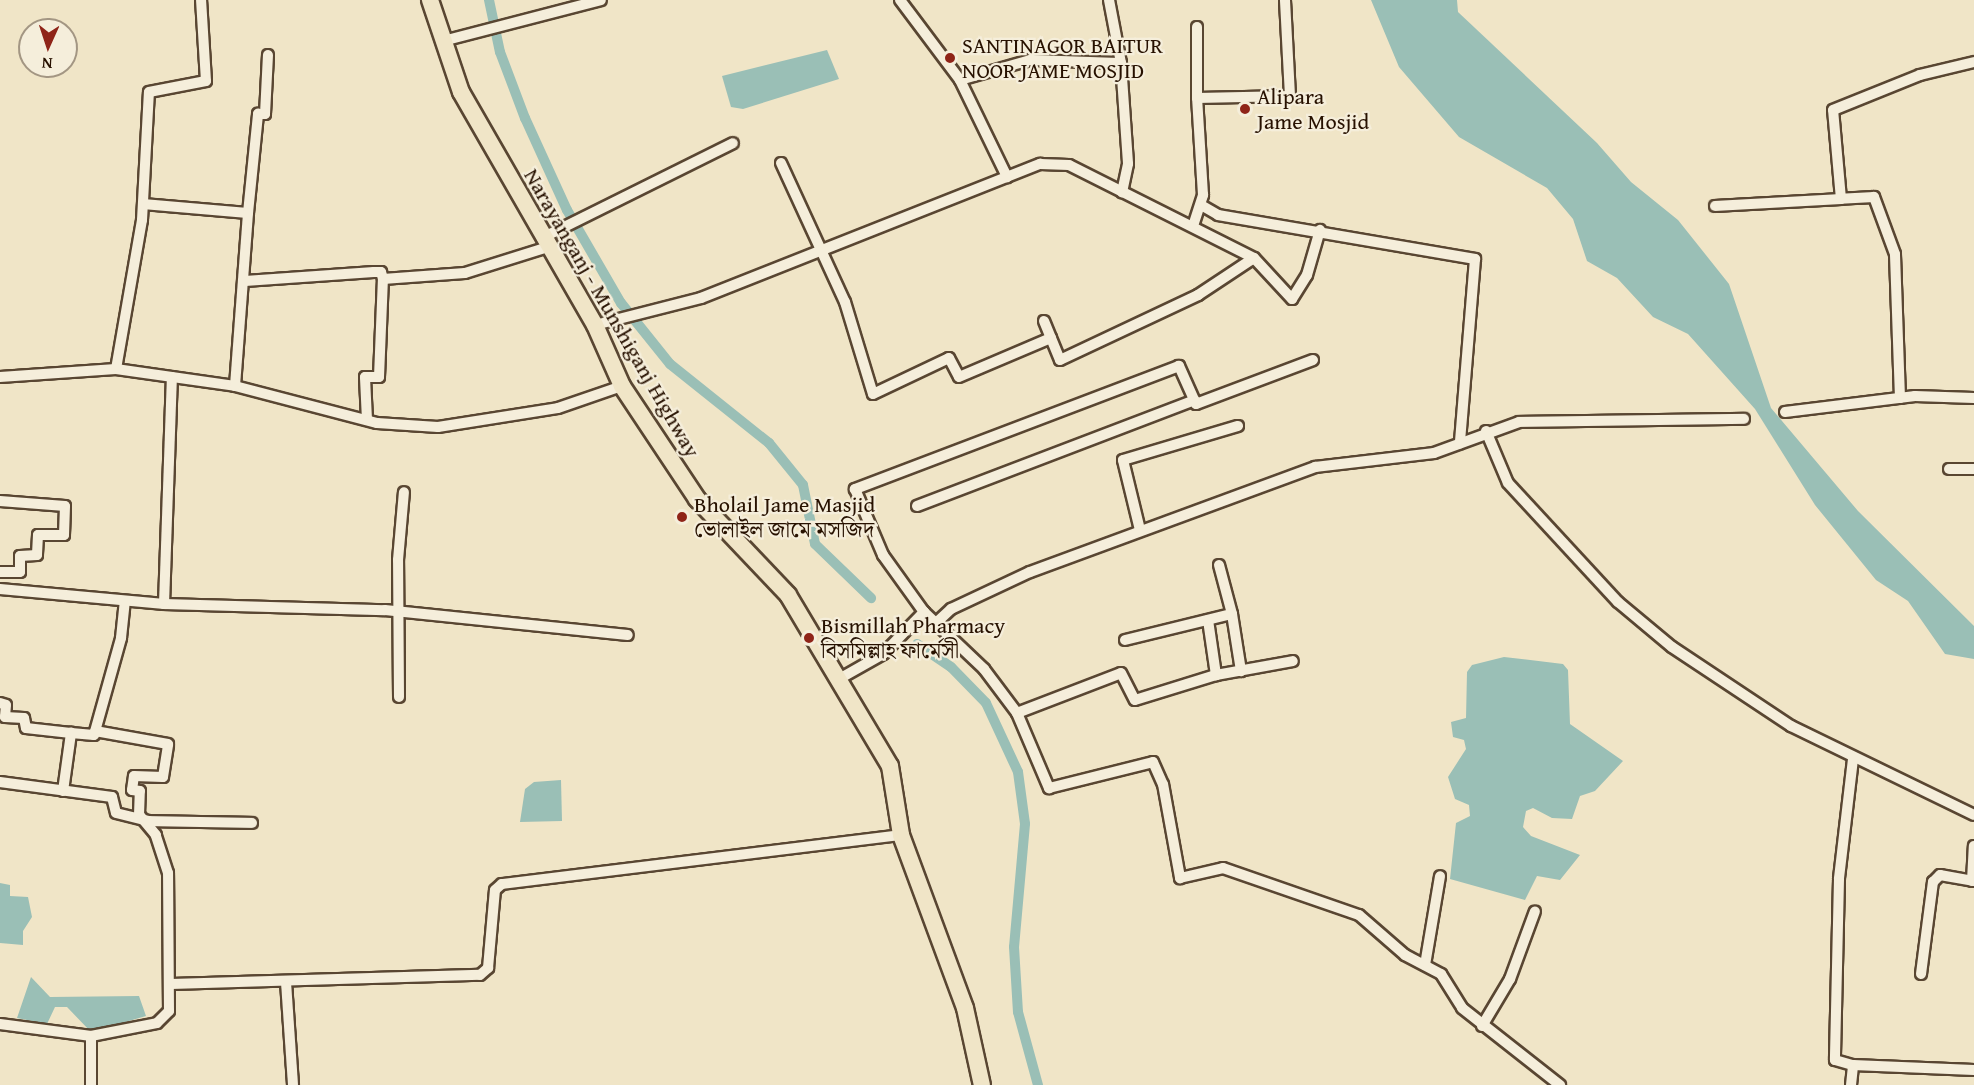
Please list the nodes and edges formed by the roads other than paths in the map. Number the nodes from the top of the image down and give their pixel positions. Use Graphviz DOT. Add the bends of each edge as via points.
graph roads {
  1 [pos="201,0"];
  2 [pos="430,0"];
  3 [pos="601,0"];
  4 [pos="900,0"];
  5 [pos="1109,0"];
  6 [pos="1285,0"];
  7 [pos="1197,27"];
  8 [pos="443,41"];
  9 [pos="268,55"];
  10 [pos="1974,62"];
  11 [pos="1121,63"];
  12 [pos="960,80"];
  13 [pos="1197,98"];
  14 [pos="733,143"];
  15 [pos="781,163"];
  16 [pos="1008,177"];
  17 [pos="1122,192"];
  18 [pos="1841,199"];
  19 [pos="143,204"];
  20 [pos="1201,205"];
  21 [pos="1715,206"];
  22 [pos="248,213"];
  23 [pos="1193,226"];
  24 [pos="1320,230"];
  25 [pos="545,242"];
  26 [pos="820,249"];
  27 [pos="1254,258"];
  28 [pos="383,279"];
  29 [pos="244,281"];
  30 [pos="1044,321"];
  31 [pos="595,325"];
  32 [pos="1051,338"];
  33 [pos="1313,360"];
  34 [pos="116,369"];
  35 [pos="0,377"];
  36 [pos="172,377"];
  37 [pos="235,386"];
  38 [pos="622,386"];
  39 [pos="1900,398"];
  40 [pos="1974,398"];
  41 [pos="1194,400"];
  42 [pos="1785,412"];
  43 [pos="1744,419"];
  44 [pos="367,420"];
  45 [pos="1238,426"];
  46 [pos="1486,431"];
  47 [pos="1460,443"];
  48 [pos="1949,469"];
  49 [pos="1974,469"];
  50 [pos="404,492"];
  51 [pos="0,501"];
  52 [pos="917,506"];
  53 [pos="1140,530"];
  54 [pos="1219,565"];
  55 [pos="0,572"];
  56 [pos="0,589"];
  57 [pos="125,601"];
  58 [pos="164,604"];
  59 [pos="396,611"];
  60 [pos="924,612"];
  61 [pos="1232,615"];
  62 [pos="1208,620"];
  63 [pos="936,623"];
  64 [pos="628,635"];
  65 [pos="1125,640"];
  66 [pos="1293,662"];
  67 [pos="1241,671"];
  68 [pos="1216,675"];
  69 [pos="839,679"];
  70 [pos="399,697"];
  71 [pos="0,703"];
  72 [pos="1017,713"];
  73 [pos="94,731"];
  74 [pos="71,733"];
  75 [pos="1853,759"];
  76 [pos="0,782"];
  77 [pos="63,791"];
  78 [pos="1974,815"];
  79 [pos="149,821"];
  80 [pos="252,823"];
  81 [pos="901,835"];
  82 [pos="1974,846"];
  83 [pos="1440,876"];
  84 [pos="1973,881"];
  85 [pos="1535,911"];
  86 [pos="1425,965"];
  87 [pos="1921,974"];
  88 [pos="286,982"];
  89 [pos="171,984"];
  90 [pos="0,1024"];
  91 [pos="1482,1026"];
  92 [pos="91,1036"];
  93 [pos="1853,1065"];
  94 [pos="1974,1070"];
  95 [pos="91,1085"];
  96 [pos="293,1085"];
  97 [pos="982,1085"];
  98 [pos="1560,1085"];
  99 [pos="1851,1085"];
  1 -- 19 [label="street" via="207,81 150,92"];
  2 -- 8 [label="main road, Narayanganj - Munshiganj Highway"];
  3 -- 8 [label="street"];
  4 -- 12 [label="street"];
  5 -- 11 [label="street"];
  6 -- 13 [label="street" via="1290,96"];
  7 -- 13 [label="street"];
  8 -- 25 [label="main road, Narayanganj - Munshiganj Highway" via="461,92"];
  9 -- 22 [label="street" via="265,114 258,114"];
  10 -- 18 [label="street" via="1920,75 1833,110"];
  11 -- 12 [label="street" via="1030,60"];
  11 -- 17 [label="street" via="1128,164"];
  12 -- 16 [label="street"];
  13 -- 20 [label="street"];
  14 -- 25 [label="street" via="570,225"];
  15 -- 26 [label="street"];
  16 -- 17 [label="street" via="1060,162"];
  16 -- 26 [label="street"];
  17 -- 23 [label="street"];
  18 -- 21 [label="street"];
  18 -- 39 [label="street" via="1874,196 1896,254"];
  19 -- 22 [label="street"];
  19 -- 34 [label="street"];
  20 -- 23 [label="street"];
  20 -- 24 [label="street" via="1218,215"];
  22 -- 29 [label="street"];
  23 -- 27 [label="street"];
  24 -- 27 [label="street" via="1307,275 1292,299"];
  24 -- 47 [label="street" via="1475,259"];
  25 -- 28 [label="street" via="465,273"];
  25 -- 31 [label="main road, Narayanganj - Munshiganj Highway"];
  26 -- 31 [label="street" via="701,298 633,312"];
  26 -- 32 [label="street" via="844,302 873,394 949,358 959,377"];
  27 -- 32 [label="street" via="1198,295 1060,360"];
  28 -- 29 [label="street" via="381,272 374,272"];
  28 -- 44 [label="street" via="379,377 365,377"];
  29 -- 37 [label="street"];
  30 -- 32 [label="street"];
  31 -- 38 [label="main road, Narayanganj - Munshiganj Highway"];
  33 -- 41 [label="street" via="1196,404"];
  34 -- 35 [label="street"];
  34 -- 36 [label="street"];
  36 -- 37 [label="street"];
  36 -- 58 [label="street"];
  37 -- 44 [label="street"];
  38 -- 44 [label="street" via="558,408 438,427"];
  38 -- 69 [label="main road, Narayanganj - Munshiganj Highway" via="697,499 788,595"];
  39 -- 40 [label="street"];
  39 -- 42 [label="street"];
  41 -- 52 [label="street"];
  41 -- 60 [label="street" via="1179,366 855,489 883,555"];
  43 -- 46 [label="street" via="1556,419"];
  45 -- 53 [label="street" via="1123,459"];
  46 -- 47 [label="street"];
  46 -- 75 [label="street" via="1508,483 1618,602 1672,647 1791,726"];
  47 -- 53 [label="street" via="1434,453 1315,467"];
  48 -- 49 [label="street"];
  50 -- 59 [label="street"];
  51 -- 55 [label="street" via="65,506 64,535 38,535 37,555 20,556 20,572"];
  53 -- 63 [label="street" via="1030,572 951,609"];
  54 -- 61 [label="street"];
  56 -- 57 [label="street"];
  57 -- 58 [label="street"];
  57 -- 73 [label="street" via="121,638"];
  58 -- 59 [label="street"];
  59 -- 64 [label="street" via="519,628"];
  59 -- 70 [label="street"];
  60 -- 63 [label="street"];
  60 -- 69 [label="street" via="883,654"];
  61 -- 62 [label="street"];
  61 -- 67 [label="street"];
  62 -- 65 [label="street"];
  62 -- 68 [label="street"];
  63 -- 72 [label="street" via="984,669"];
  66 -- 67 [label="street"];
  67 -- 68 [label="street"];
  68 -- 72 [label="street" via="1132,700 1121,673"];
  69 -- 81 [label="main road, Narayanganj - Munshiganj Highway" via="890,766"];
  71 -- 74 [label="street" via="5,704 5,717 25,719 26,728"];
  72 -- 86 [label="street" via="1049,788 1153,762 1163,784 1180,878 1223,868 1283,886 1359,915"];
  73 -- 74 [label="street" via="92,736"];
  73 -- 79 [label="street" via="168,744 163,777 134,777 132,790 140,791 139,815"];
  74 -- 77 [label="street"];
  75 -- 78 [label="street"];
  75 -- 93 [label="street" via="1839,879 1833,1053 1840,1064"];
  76 -- 77 [label="street"];
  77 -- 79 [label="street" via="112,797 116,813"];
  79 -- 80 [label="street"];
  79 -- 89 [label="street" via="168,873"];
  81 -- 88 [label="street" via="502,884 495,890 485,973"];
  81 -- 97 [label="main road, Narayanganj - Munshiganj Highway" via="965,1008"];
  82 -- 84 [label="street"];
  83 -- 86 [label="street"];
  84 -- 87 [label="street" via="1940,875 1933,882"];
  85 -- 91 [label="street" via="1510,979"];
  86 -- 91 [label="street" via="1441,974 1462,1008"];
  88 -- 89 [label="street"];
  88 -- 96 [label="street"];
  89 -- 92 [label="street" via="169,1011 157,1023"];
  90 -- 92 [label="street"];
  91 -- 98 [label="street"];
  92 -- 95 [label="street"];
  93 -- 94 [label="street"];
  93 -- 99 [label="street"];
}
